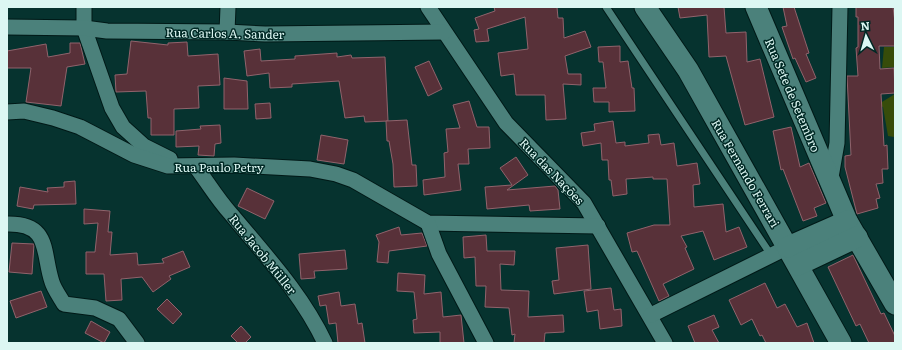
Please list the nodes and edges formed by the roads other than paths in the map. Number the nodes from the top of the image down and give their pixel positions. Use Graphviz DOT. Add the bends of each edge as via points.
graph roads {
  1 [pos="84,7"];
  2 [pos="228,7"];
  3 [pos="428,7"];
  4 [pos="606,7"];
  5 [pos="645,7"];
  6 [pos="756,7"];
  7 [pos="840,7"];
  8 [pos="7,27"];
  9 [pos="84,28"];
  10 [pos="227,32"];
  11 [pos="444,32"];
  12 [pos="7,112"];
  13 [pos="190,167"];
  14 [pos="830,183"];
  15 [pos="428,223"];
  16 [pos="7,224"];
  17 [pos="598,226"];
  18 [pos="852,229"];
  19 [pos="795,253"];
  20 [pos="895,304"];
  21 [pos="650,315"];
  22 [pos="137,343"];
  23 [pos="325,343"];
  24 [pos="486,343"];
  25 [pos="665,343"];
  26 [pos="841,343"];
  1 -- 9 [label="street"];
  2 -- 10 [label="street"];
  3 -- 11 [label="street, Rua das Nações"];
  4 -- 19 [label="lane"];
  5 -- 19 [label="main road, Rua Fernando Ferrari" via="688,70"];
  6 -- 14 [label="main road, Rua Sete de Setembro"];
  7 -- 14 [label="street" via="837,143"];
  8 -- 9 [label="street, Rua Carlos A. Sander"];
  9 -- 10 [label="street, Rua Carlos A. Sander" via="107,31"];
  9 -- 13 [label="street" via="112,108 123,126 144,146"];
  10 -- 11 [label="street, Rua Carlos A. Sander"];
  11 -- 17 [label="street, Rua das Nações" via="506,123 584,203"];
  12 -- 13 [label="street, Rua Paulo Petry" via="24,112 53,118 80,127 134,155 168,166"];
  13 -- 15 [label="street, Rua Paulo Petry" via="310,169 336,174 353,180"];
  13 -- 23 [label="street, Rua Jacob Müller" via="259,245 300,301"];
  14 -- 18 [label="main road, Rua Sete de Setembro"];
  15 -- 17 [label="street"];
  15 -- 24 [label="street" via="439,254"];
  16 -- 22 [label="street" via="30,228 43,239 52,283 64,304 95,308 119,319"];
  17 -- 21 [label="street, Rua das Nações"];
  18 -- 19 [label="main road"];
  18 -- 20 [label="main road, Rua Sete de Setembro"];
  19 -- 21 [label="street"];
  19 -- 26 [label="main road, Rua Fernando Ferrari"];
  21 -- 25 [label="street, Rua das Nações"];
}
